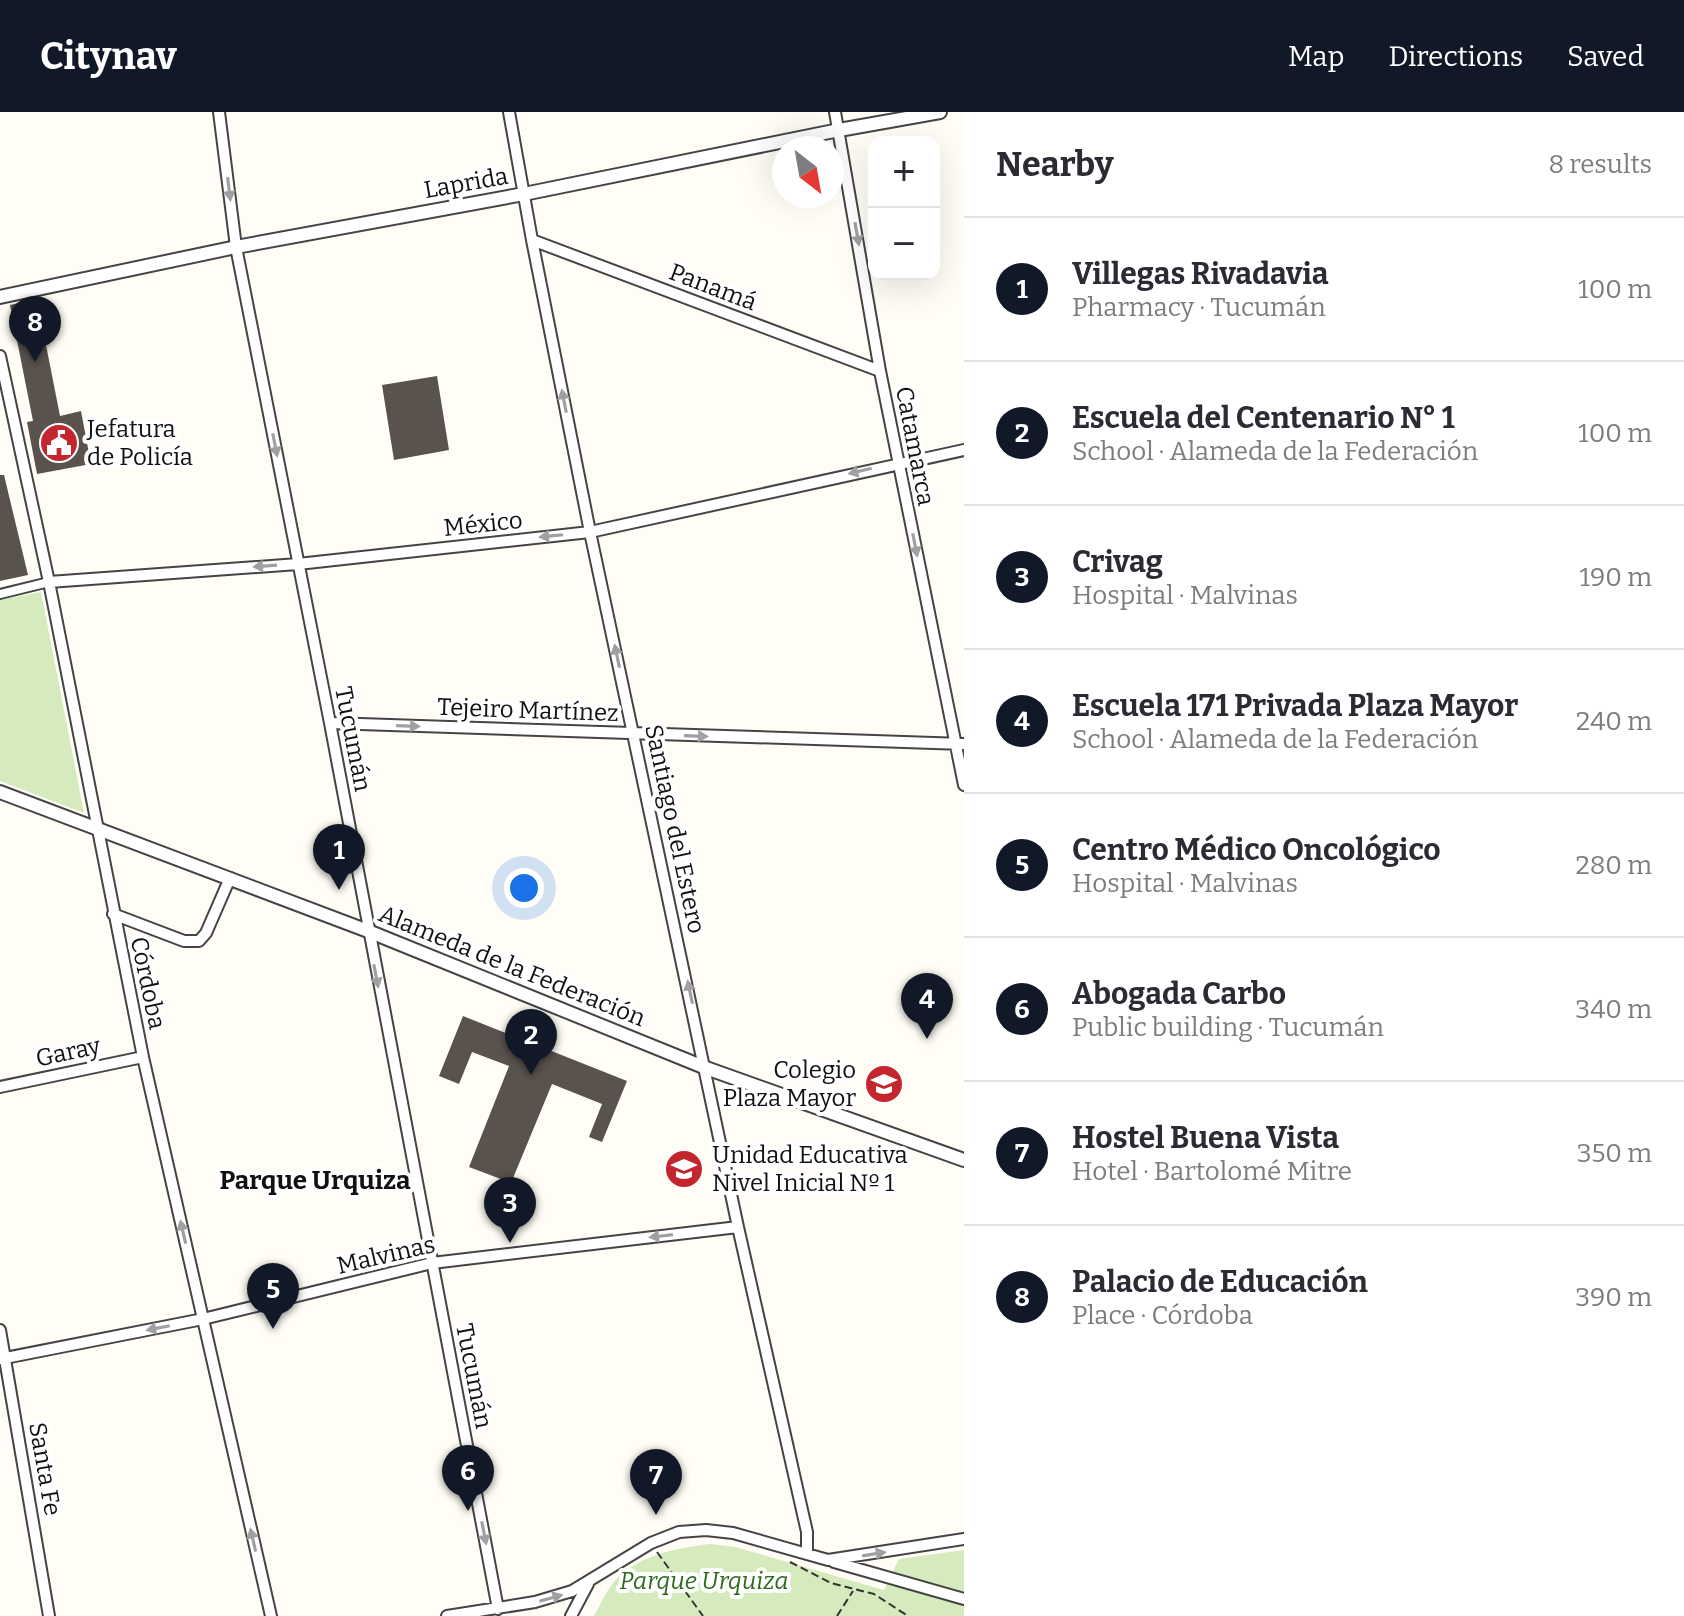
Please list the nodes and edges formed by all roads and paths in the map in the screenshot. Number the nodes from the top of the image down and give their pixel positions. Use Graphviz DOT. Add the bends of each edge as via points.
graph roads {
  1 [pos="219,112"];
  2 [pos="509,112"];
  3 [pos="835,112"];
  4 [pos="940,112"];
  5 [pos="839,130"];
  6 [pos="524,194"];
  7 [pos="532,240"];
  8 [pos="236,247"];
  9 [pos="0,297"];
  10 [pos="0,356"];
  11 [pos="880,371"];
  12 [pos="5,404"];
  13 [pos="964,450"];
  14 [pos="898,462"];
  15 [pos="590,532"];
  16 [pos="298,564"];
  17 [pos="49,582"];
  18 [pos="0,594"];
  19 [pos="330,723"];
  20 [pos="633,734"];
  21 [pos="959,743"];
  22 [pos="964,785"];
  23 [pos="0,792"];
  24 [pos="96,829"];
  25 [pos="230,878"];
  26 [pos="113,914"];
  27 [pos="368,931"];
  28 [pos="143,1057"];
  29 [pos="706,1068"];
  30 [pos="0,1087"];
  31 [pos="964,1160"];
  32 [pos="738,1227"];
  33 [pos="432,1263"];
  34 [pos="203,1319"];
  35 [pos="0,1330"];
  36 [pos="3,1358"];
  37 [pos="964,1539"];
  38 [pos="651,1543"];
  39 [pos="807,1554"];
  40 [pos="787,1560"];
  41 [pos="828,1560"];
  42 [pos="588,1584"];
  43 [pos="853,1590"];
  44 [pos="964,1599"];
  45 [pos="498,1609"];
  46 [pos="49,1616"];
  47 [pos="271,1616"];
  48 [pos="447,1616"];
  49 [pos="571,1616"];
  50 [pos="703,1616"];
  51 [pos="837,1616"];
  52 [pos="908,1616"];
  1 -- 8 [label="street, Tucumán, one-way"];
  2 -- 6 [label="street, Santiago del Estero"];
  3 -- 5 [label="street, Catamarca"];
  4 -- 5 [label="street, Laprida"];
  5 -- 6 [label="street, Laprida"];
  5 -- 11 [label="street, Catamarca, one-way"];
  6 -- 7 [label="street, Santiago del Estero"];
  6 -- 8 [label="street, Laprida"];
  7 -- 11 [label="street, Panamá"];
  15 -- 7 [label="street, Santiago del Estero, one-way"];
  8 -- 9 [label="street, Laprida"];
  8 -- 16 [label="street, Tucumán, one-way"];
  10 -- 12 [label="street, Córdoba"];
  11 -- 14 [label="street, Catamarca"];
  12 -- 17 [label="street, Córdoba"];
  13 -- 14 [label="street, México"];
  14 -- 15 [label="street, México, one-way"];
  14 -- 21 [label="street, Catamarca, one-way"];
  15 -- 16 [label="street, México, one-way"];
  20 -- 15 [label="street, Santiago del Estero, one-way"];
  16 -- 17 [label="street, México, one-way"];
  16 -- 19 [label="street, Tucumán"];
  17 -- 18 [label="street, México"];
  17 -- 24 [label="street, Córdoba"];
  19 -- 20 [label="street, Tejeiro Martínez, one-way"];
  19 -- 27 [label="street, Tucumán"];
  20 -- 21 [label="street, Tejeiro Martínez, one-way"];
  29 -- 20 [label="street, Santiago del Estero, one-way"];
  21 -- 22 [label="street, Catamarca"];
  23 -- 24 [label="street, Alameda de la Federación"];
  24 -- 25 [label="street, Alameda de la Federación"];
  24 -- 26 [label="street, Córdoba"];
  25 -- 26 [label="street" via="199,941 184,941"];
  25 -- 27 [label="street, Alameda de la Federación"];
  26 -- 28 [label="street, Córdoba"];
  27 -- 29 [label="street, Alameda de la Federación"];
  27 -- 33 [label="street, Tucumán, one-way"];
  28 -- 30 [label="street, Garay"];
  34 -- 28 [label="street, Córdoba, one-way"];
  29 -- 31 [label="street, Alameda de la Federación"];
  29 -- 32 [label="street, Santiago del Estero"];
  32 -- 33 [label="street, Malvinas, one-way"];
  32 -- 39 [label="street, Santiago del Estero" via="807,1532"];
  33 -- 34 [label="street, Malvinas"];
  33 -- 45 [label="street, Tucumán, one-way"];
  34 -- 36 [label="street, Malvinas, one-way"];
  47 -- 34 [label="street, Córdoba, one-way"];
  35 -- 36 [label="street, Santa Fe"];
  36 -- 46 [label="street, Santa Fe"];
  41 -- 37 [label="street, one-way"];
  38 -- 39 [label="street" via="679,1532 706,1530"];
  38 -- 42 [label="street"];
  38 -- 50 [label="path"];
  39 -- 41 [label="street"];
  40 -- 43 [label="path"];
  41 -- 44 [label="street"];
  45 -- 42 [label="street, one-way"];
  42 -- 49 [label="street"];
  43 -- 51 [label="path"];
  43 -- 52 [label="path" via="874,1594"];
  45 -- 48 [label="street"];
}
